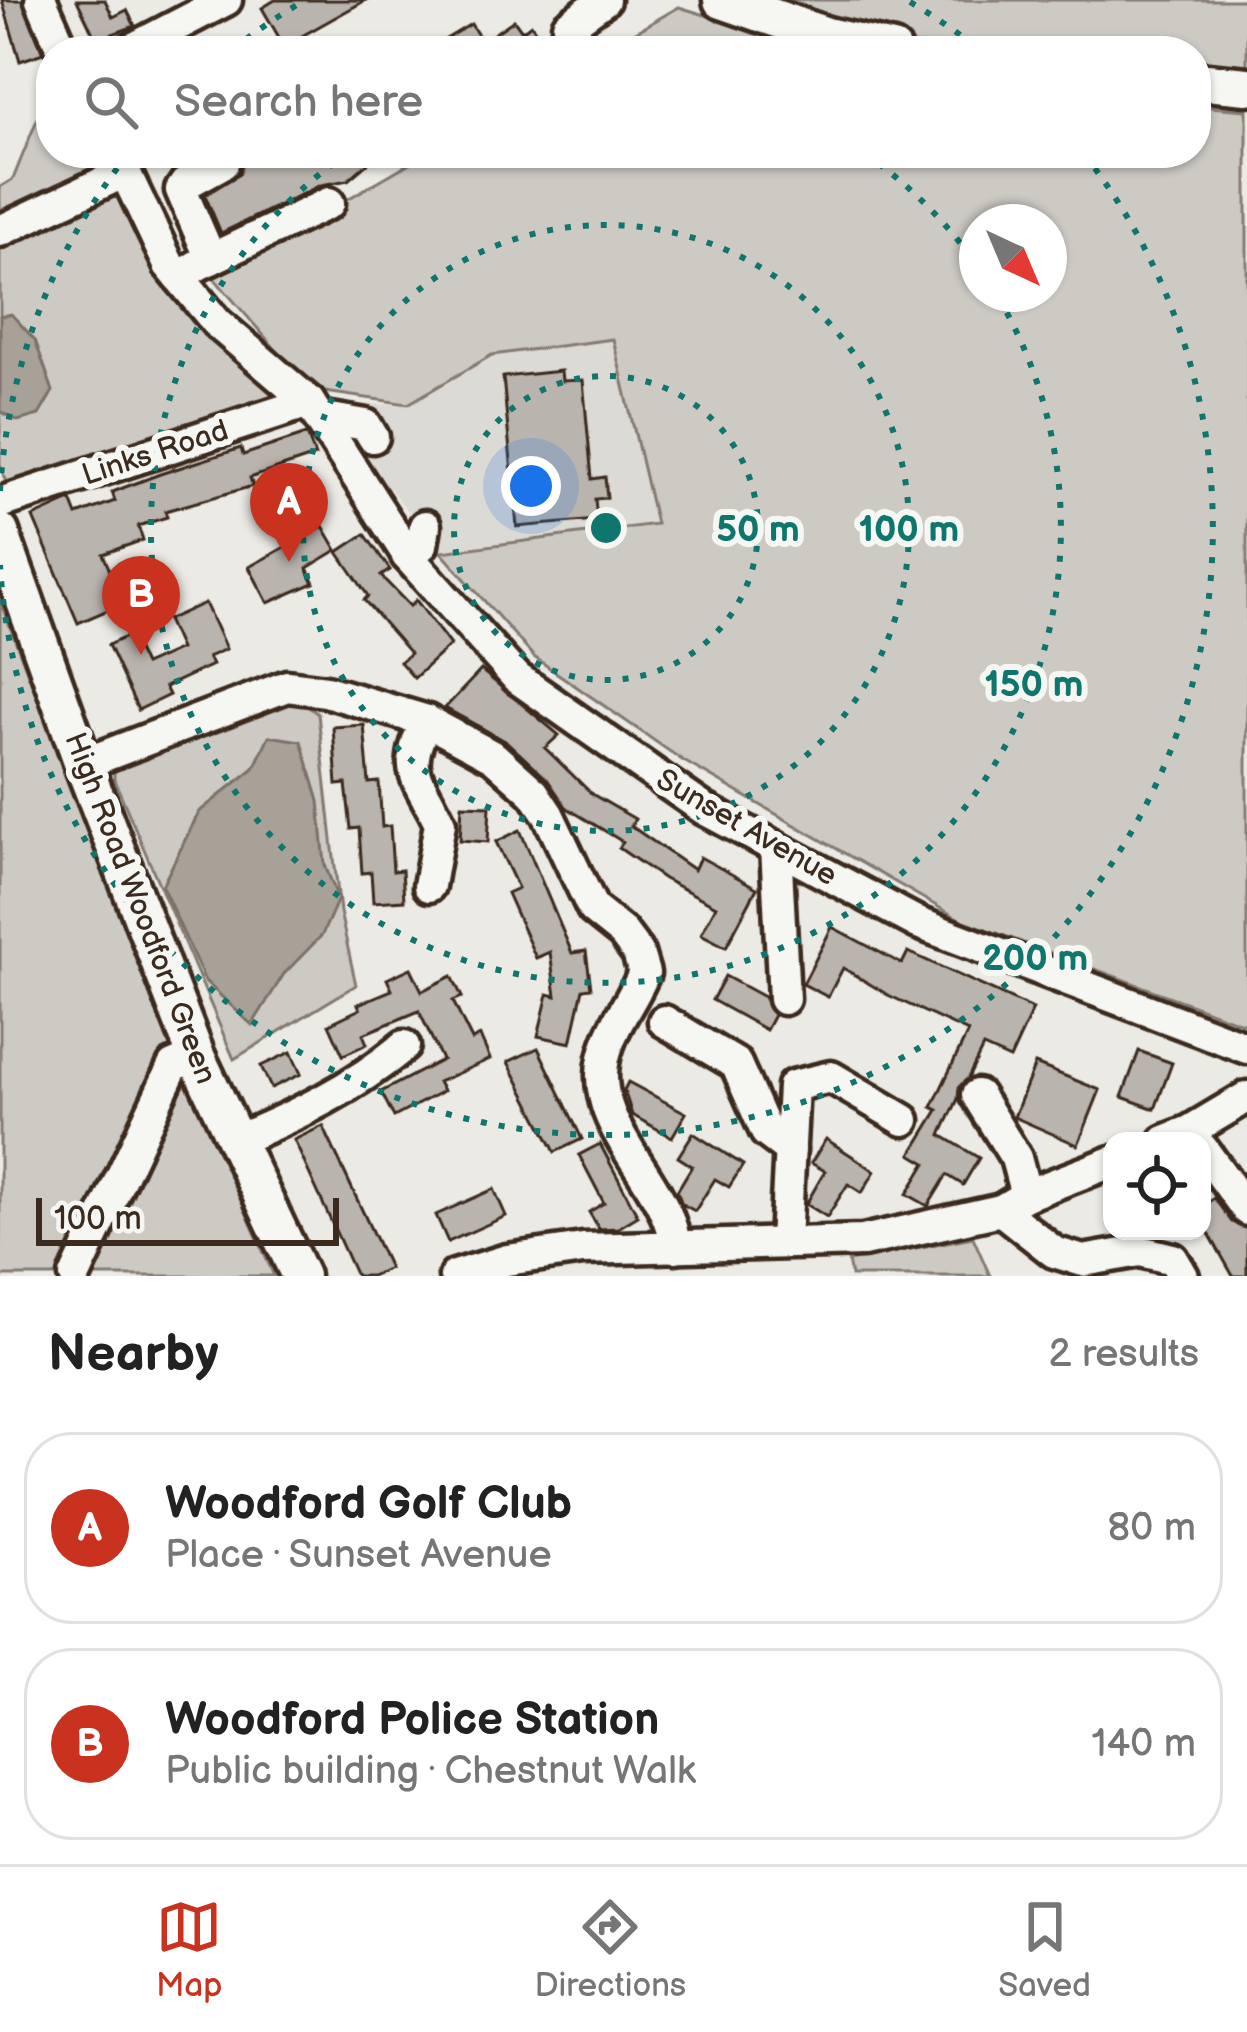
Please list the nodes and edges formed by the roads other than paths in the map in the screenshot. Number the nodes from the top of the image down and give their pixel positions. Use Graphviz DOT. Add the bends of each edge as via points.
graph roads {
  1 [pos="41,0"];
  2 [pos="226,0"];
  3 [pos="604,0"];
  4 [pos="747,4"];
  5 [pos="568,26"];
  6 [pos="57,36"];
  7 [pos="157,36"];
  8 [pos="827,36"];
  9 [pos="1211,82"];
  10 [pos="1247,86"];
  11 [pos="110,168"];
  12 [pos="123,168"];
  13 [pos="214,168"];
  14 [pos="329,203"];
  15 [pos="0,231"];
  16 [pos="211,259"];
  17 [pos="179,277"];
  18 [pos="314,410"];
  19 [pos="373,437"];
  20 [pos="0,502"];
  21 [pos="425,526"];
  22 [pos="0,532"];
  23 [pos="407,556"];
  24 [pos="427,721"];
  25 [pos="82,764"];
  26 [pos="776,848"];
  27 [pos="430,886"];
  28 [pos="784,999"];
  29 [pos="664,1021"];
  30 [pos="404,1046"];
  31 [pos="1247,1048"];
  32 [pos="196,1056"];
  33 [pos="977,1095"];
  34 [pos="1247,1097"];
  35 [pos="904,1120"];
  36 [pos="1199,1132"];
  37 [pos="235,1141"];
  38 [pos="790,1150"];
  39 [pos="1103,1166"];
  40 [pos="1211,1167"];
  41 [pos="1013,1203"];
  42 [pos="1247,1210"];
  43 [pos="785,1242"];
  44 [pos="674,1247"];
  45 [pos="75,1276"];
  46 [pos="300,1276"];
  47 [pos="454,1276"];
  48 [pos="1183,1276"];
  1 -- 6 [label="street"];
  2 -- 7 [label="street"];
  3 -- 5 [label="street"];
  4 -- 8 [label="main road"];
  9 -- 10 [label="main road"];
  11 -- 15 [label="street"];
  12 -- 17 [label="street"];
  13 -- 16 [label="street" via="181,190"];
  14 -- 16 [label="street"];
  16 -- 17 [label="street"];
  17 -- 18 [label="street" via="217,323"];
  18 -- 19 [label="street" via="366,425"];
  18 -- 20 [label="street, Links Road"];
  18 -- 23 [label="street, Sunset Avenue"];
  21 -- 23 [label="street" via="422,545"];
  22 -- 25 [label="main road, High Road Woodford Green"];
  23 -- 26 [label="street, Sunset Avenue" via="517,678 704,809"];
  24 -- 25 [label="street" via="286,686"];
  24 -- 27 [label="street" via="411,764 440,823"];
  24 -- 44 [label="street" via="494,757 534,794 593,909 638,953 644,973 603,1061 604,1096"];
  25 -- 32 [label="main road, High Road Woodford Green"];
  26 -- 28 [label="street"];
  26 -- 31 [label="street, Sunset Avenue" via="918,922"];
  29 -- 38 [label="street" via="736,1064 766,1132"];
  30 -- 37 [label="street" via="365,1079"];
  32 -- 37 [label="main road, High Road Woodford Green"];
  32 -- 45 [label="street" via="173,1066"];
  33 -- 41 [label="street" via="1016,1158"];
  34 -- 36 [label="street"];
  35 -- 38 [label="street" via="831,1077 793,1086"];
  37 -- 46 [label="main road, High Road Woodford Green"];
  38 -- 43 [label="street"];
  39 -- 41 [label="street"];
  40 -- 42 [label="street"];
  41 -- 43 [label="street" via="863,1241"];
  41 -- 48 [label="street" via="1054,1252 1083,1262 1140,1251 1173,1259"];
  43 -- 44 [label="street"];
  44 -- 47 [label="street" via="583,1249"];
}
